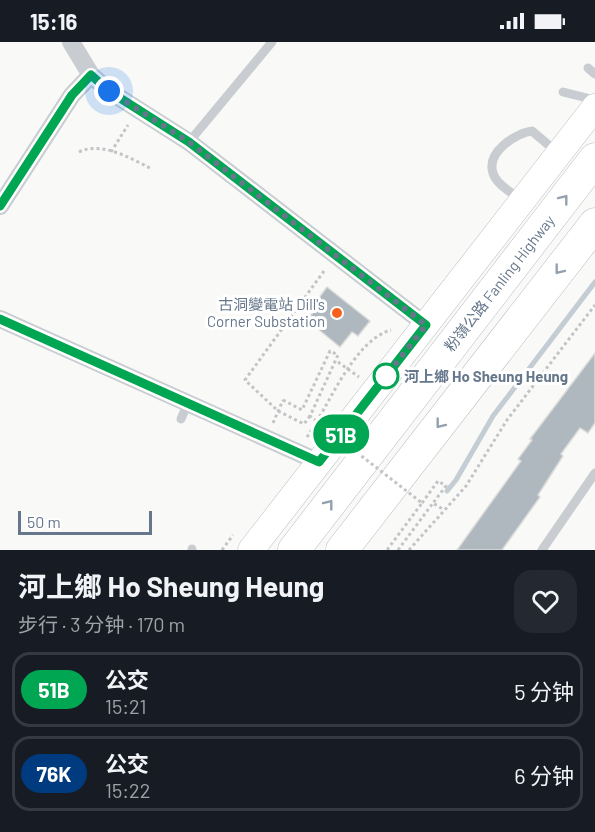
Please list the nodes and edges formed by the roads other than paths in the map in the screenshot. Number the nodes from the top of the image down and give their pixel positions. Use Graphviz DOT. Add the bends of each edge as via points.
graph roads {
  1 [pos="72,42"];
  2 [pos="272,42"];
  3 [pos="91,75"];
  4 [pos="563,92"];
  5 [pos="595,106"];
  6 [pos="189,142"];
  7 [pos="559,154"];
  8 [pos="595,159"];
  9 [pos="522,200"];
  10 [pos="0,206"];
  11 [pos="595,224"];
  12 [pos="0,319"];
  13 [pos="426,325"];
  14 [pos="319,462"];
  15 [pos="594,476"];
  16 [pos="251,550"];
  17 [pos="294,550"];
  18 [pos="342,550"];
  19 [pos="542,550"];
  1 -- 3 [label="street"];
  2 -- 6 [label="lane"];
  3 -- 6 [label="street" via="109,91"];
  3 -- 10 [label="street" via="72,95"];
  4 -- 5 [label="lane" via="587,98"];
  5 -- 7 [label="main road"];
  6 -- 13 [label="street"];
  7 -- 9 [label="main road"];
  7 -- 9 [label="lane" via="532,131 519,134 503,146 496,156 493,174"];
  17 -- 8 [label="highway, 粉嶺公路 Fanling Highway, one-way"];
  9 -- 13 [label="main road"];
  11 -- 18 [label="highway, one-way"];
  12 -- 14 [label="street" via="184,411 266,438"];
  13 -- 14 [label="main road"];
  14 -- 16 [label="main road"];
  15 -- 19 [label="lane"];
}
